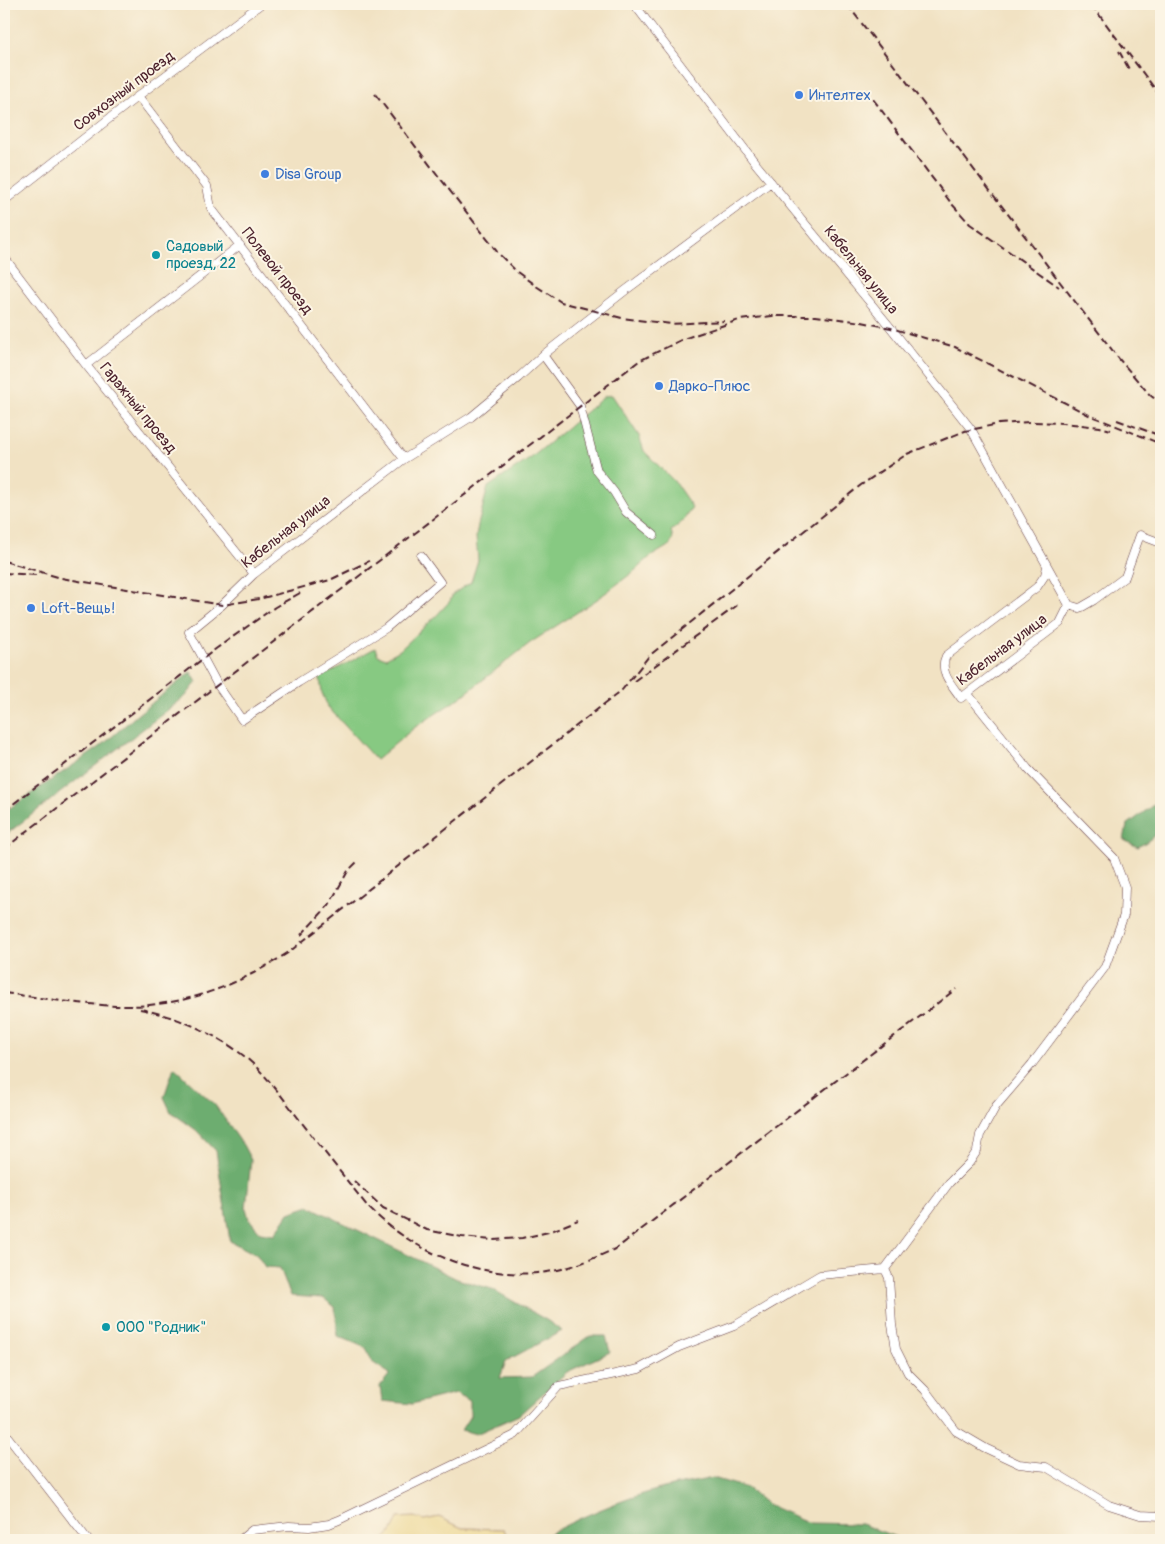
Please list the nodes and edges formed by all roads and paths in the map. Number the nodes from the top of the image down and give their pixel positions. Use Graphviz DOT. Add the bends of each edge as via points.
graph roads {
  1 [pos="261,4"];
  2 [pos="634,4"];
  3 [pos="138,96"];
  4 [pos="771,182"];
  5 [pos="4,201"];
  6 [pos="240,245"];
  7 [pos="4,257"];
  8 [pos="542,355"];
  9 [pos="86,365"];
  10 [pos="404,459"];
  11 [pos="654,534"];
  12 [pos="1161,542"];
  13 [pos="421,556"];
  14 [pos="1047,567"];
  15 [pos="254,574"];
  16 [pos="1069,606"];
  17 [pos="968,694"];
  18 [pos="886,1269"];
  19 [pos="4,1432"];
  20 [pos="1161,1516"];
  21 [pos="88,1540"];
  22 [pos="240,1540"];
  1 -- 3 [label="street, Совхозный проезд"];
  2 -- 4 [label="street, Кабельная улица"];
  3 -- 5 [label="street, Совхозный проезд"];
  3 -- 6 [label="street, Полевой проезд" via="207,186 211,208"];
  4 -- 8 [label="street, Кабельная улица"];
  4 -- 14 [label="street, Кабельная улица" via="971,429"];
  6 -- 9 [label="street"];
  6 -- 10 [label="street, Полевой проезд"];
  7 -- 9 [label="street, Гаражный проезд"];
  8 -- 10 [label="street, Кабельная улица" via="471,417"];
  8 -- 11 [label="street" via="580,406 597,471 626,512"];
  9 -- 15 [label="street, Гаражный проезд"];
  10 -- 15 [label="street, Кабельная улица"];
  12 -- 16 [label="street" via="1140,535 1125,577 1082,607"];
  13 -- 15 [label="street, Кабельная улица" via="440,582 386,628 242,720 217,684 189,632"];
  14 -- 16 [label="street, Кабельная улица"];
  14 -- 17 [label="street, Кабельная улица" via="1037,588 944,659 945,674 961,698"];
  16 -- 17 [label="street, Кабельная улица" via="1060,623"];
  17 -- 18 [label="street" via="1028,769 1114,858 1125,887 1124,915 1105,966 1032,1064 996,1106 969,1163 949,1183"];
  18 -- 20 [label="street" via="896,1349 908,1373 956,1431 1019,1464 1046,1467 1109,1505 1140,1515"];
  18 -- 22 [label="street" via="820,1275 734,1326 679,1347 638,1369 560,1386 515,1435 339,1520 309,1527 252,1530"];
  19 -- 21 [label="street"];
}
